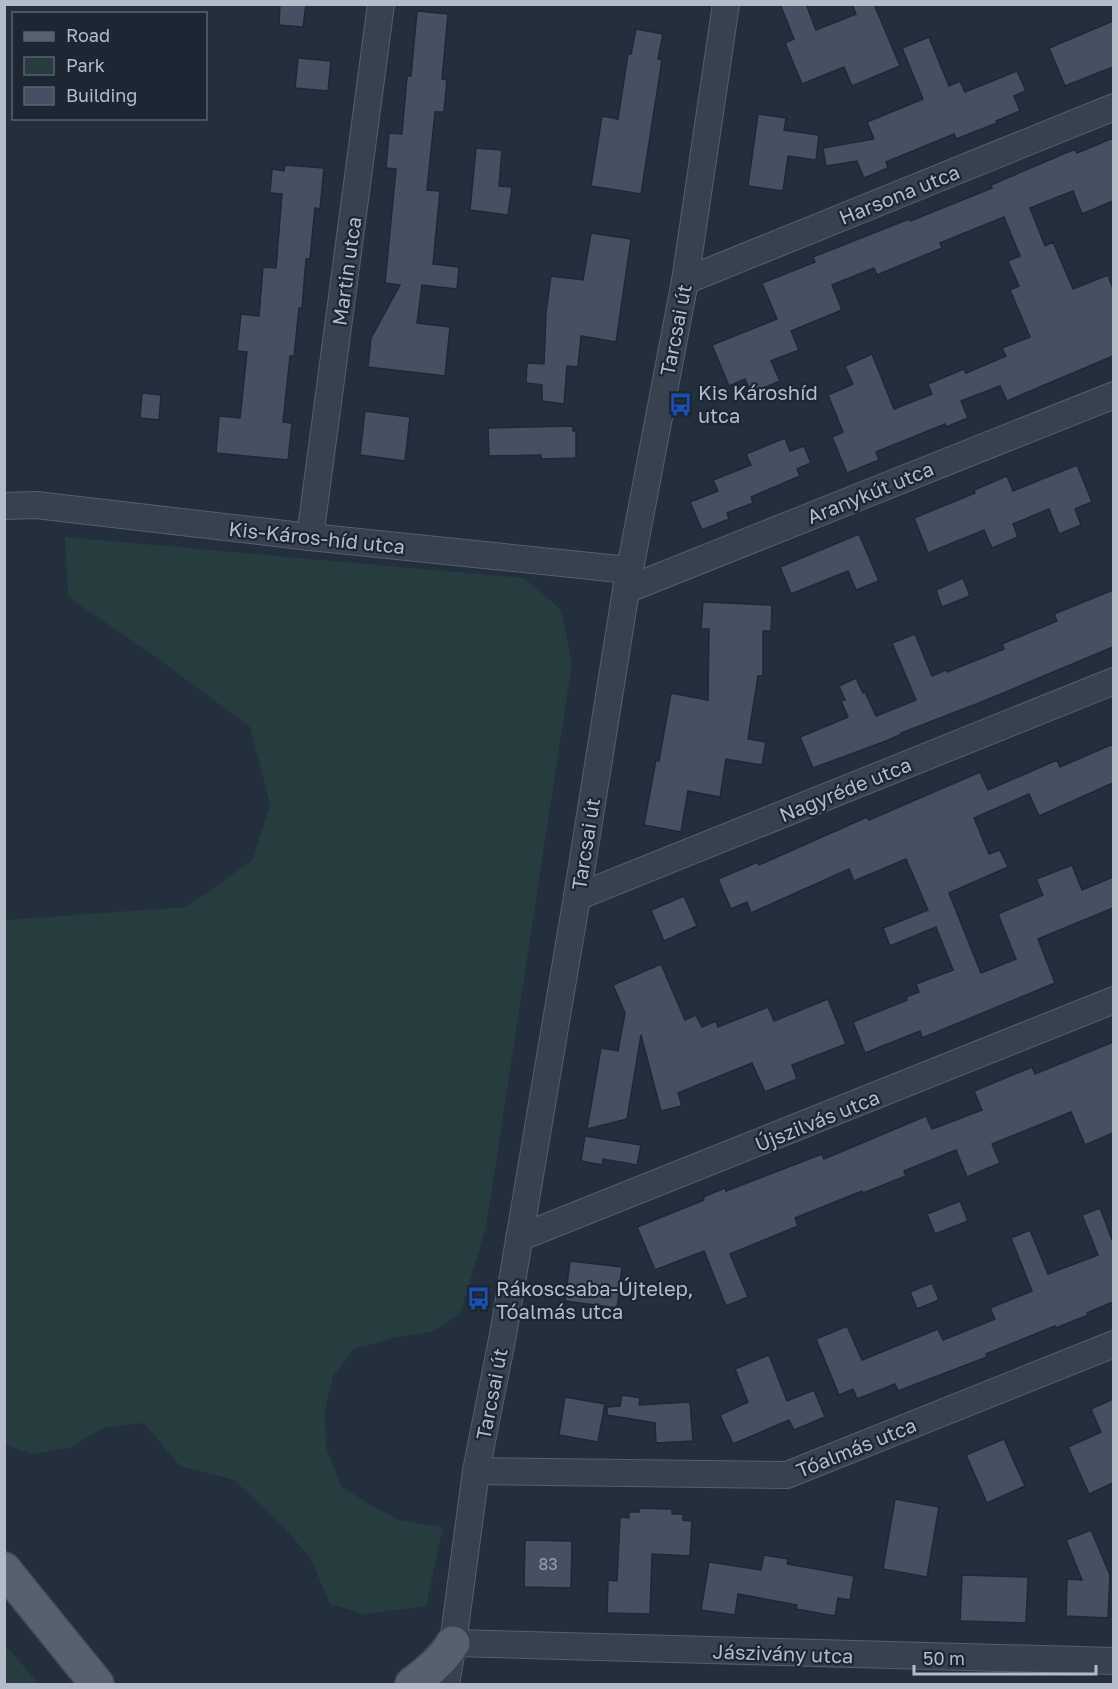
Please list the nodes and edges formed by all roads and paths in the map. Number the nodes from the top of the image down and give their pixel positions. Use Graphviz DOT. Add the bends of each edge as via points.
graph roads {
  1 [pos="381,4"];
  2 [pos="726,4"];
  3 [pos="1113,107"];
  4 [pos="685,281"];
  5 [pos="1113,395"];
  6 [pos="4,506"];
  7 [pos="310,537"];
  8 [pos="627,580"];
  9 [pos="1113,681"];
  10 [pos="577,897"];
  11 [pos="1113,1000"];
  12 [pos="519,1238"];
  13 [pos="1113,1344"];
  14 [pos="476,1471"];
  15 [pos="4,1569"];
  16 [pos="453,1643"];
  17 [pos="1113,1661"];
  18 [pos="97,1684"];
  19 [pos="411,1684"];
  20 [pos="446,1684"];
  1 -- 7 [label="street, Martin utca"];
  2 -- 4 [label="street, Tarcsai út"];
  3 -- 4 [label="street, Harsona utca"];
  4 -- 8 [label="street, Tarcsai út"];
  5 -- 8 [label="street, Aranykút utca"];
  6 -- 7 [label="street, Kis-Káros-híd utca" via="36,505"];
  7 -- 8 [label="street, Kis-Káros-híd utca"];
  8 -- 10 [label="street, Tarcsai út"];
  9 -- 10 [label="street, Nagyréde utca"];
  10 -- 12 [label="street, Tarcsai út"];
  11 -- 12 [label="street, Újszilvás utca"];
  12 -- 14 [label="street, Tarcsai út"];
  13 -- 14 [label="street, Tóalmás utca" via="787,1475"];
  14 -- 16 [label="street, Tarcsai út"];
  15 -- 18 [label="main road"];
  16 -- 17 [label="street, Jászivány utca"];
  16 -- 19 [label="main road" via="429,1671"];
  16 -- 20 [label="street, Tarcsai út"];
}
